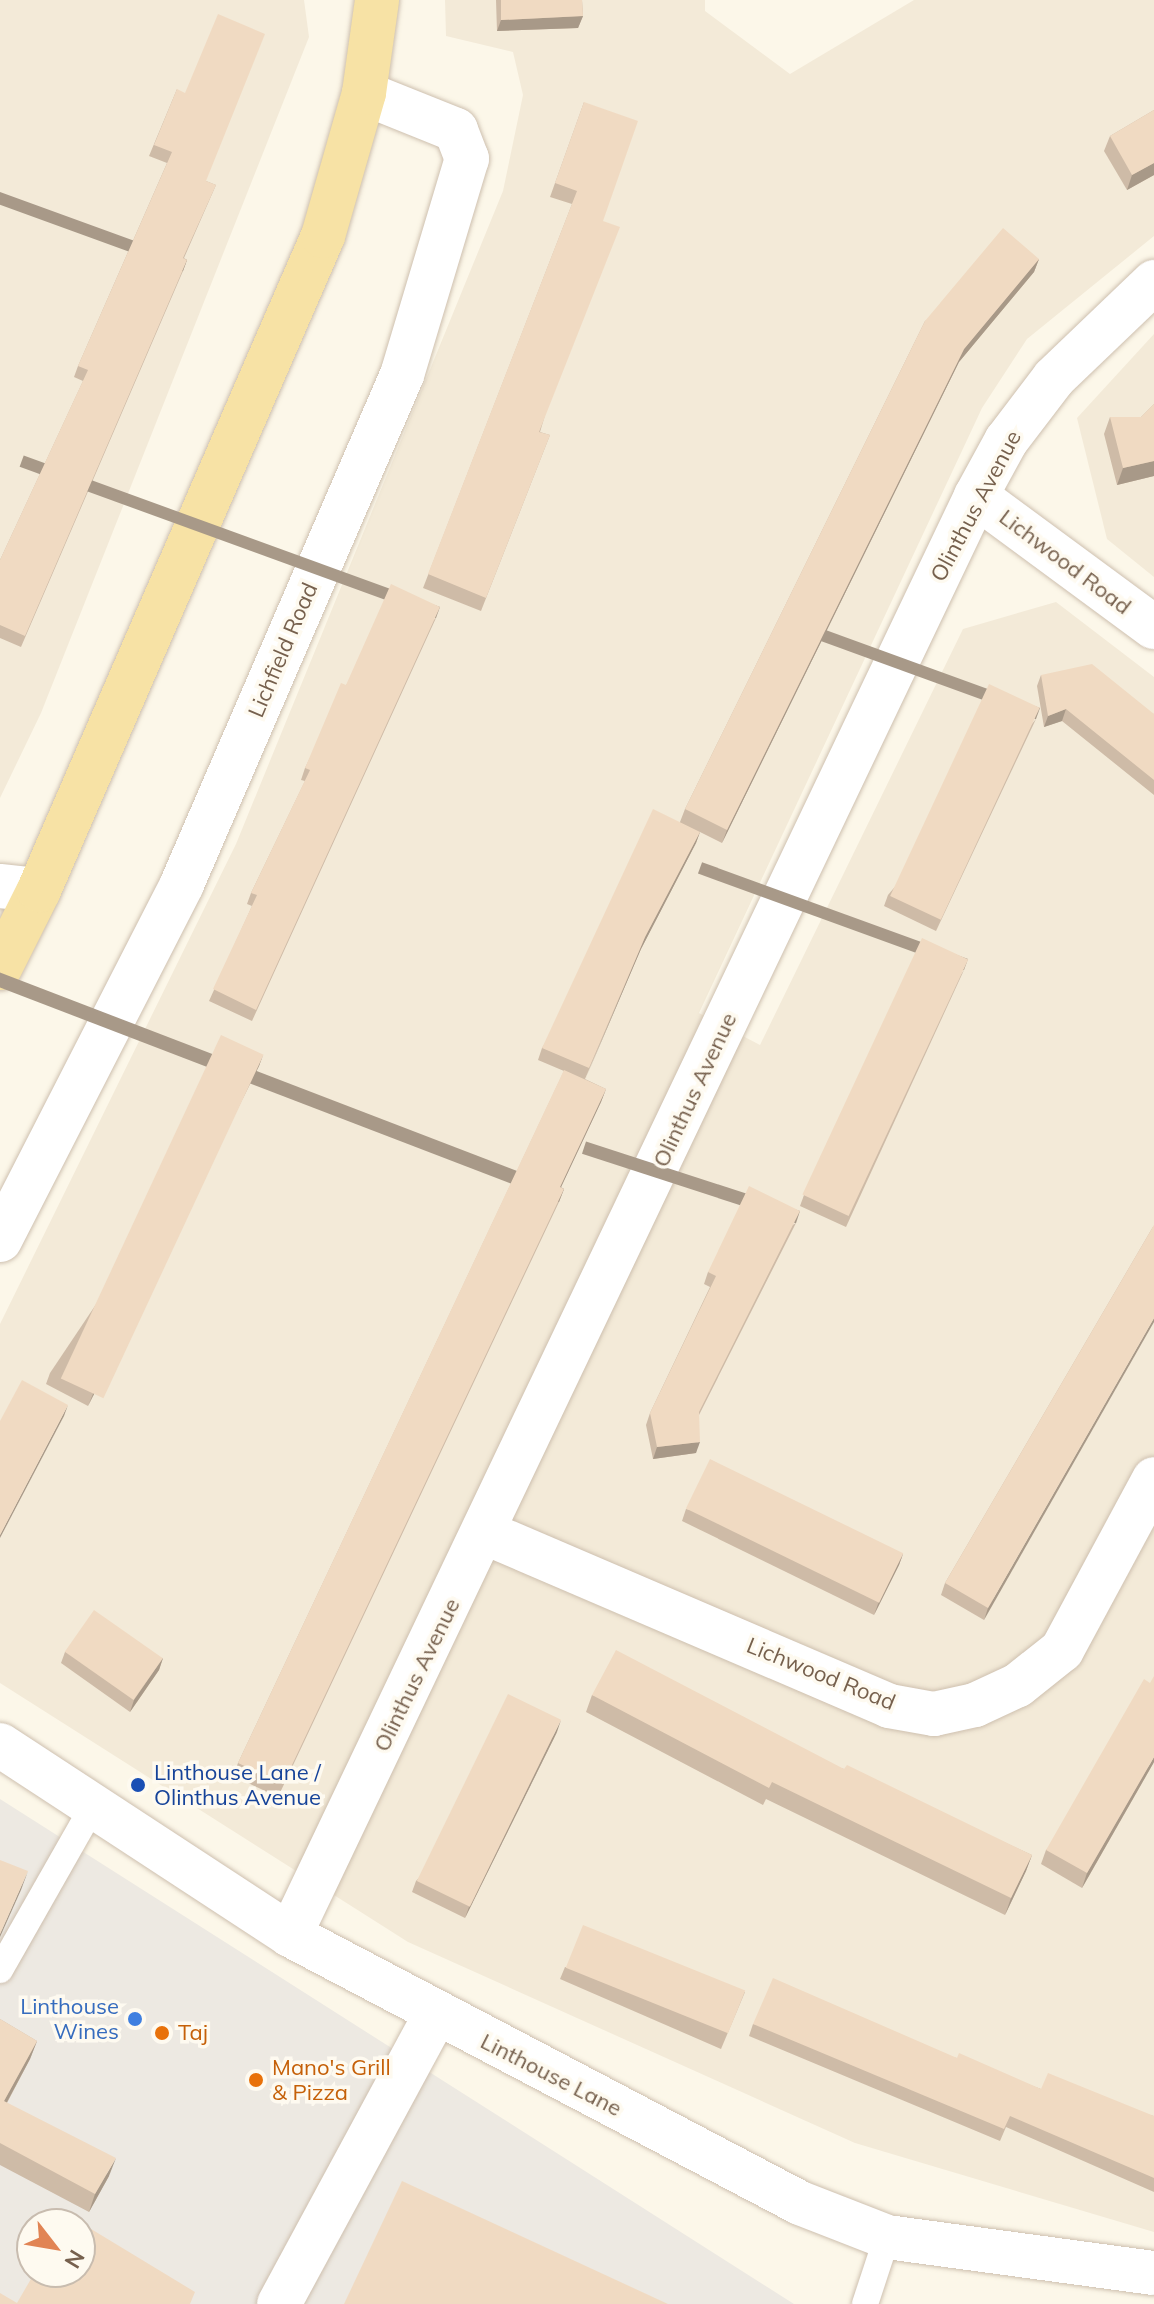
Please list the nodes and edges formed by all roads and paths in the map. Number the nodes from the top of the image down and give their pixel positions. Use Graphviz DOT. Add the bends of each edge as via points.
graph roads {
  1 [pos="377,0"];
  2 [pos="364,93"];
  3 [pos="1154,282"];
  4 [pos="976,496"];
  5 [pos="1154,627"];
  6 [pos="20,888"];
  7 [pos="0,968"];
  8 [pos="0,1240"];
  9 [pos="1154,1479"];
  10 [pos="486,1533"];
  11 [pos="0,1745"];
  12 [pos="93,1806"];
  13 [pos="290,1935"];
  14 [pos="0,1970"];
  15 [pos="435,2015"];
  16 [pos="887,2237"];
  17 [pos="1154,2273"];
  18 [pos="279,2304"];
  19 [pos="865,2304"];
  1 -- 2 [label="main road"];
  2 -- 6 [label="main road" via="323,236"];
  2 -- 8 [label="street, Lichfield Road" via="456,130 467,159 402,375 182,884"];
  3 -- 4 [label="street, Olinthus Avenue" via="1054,378 1006,441"];
  4 -- 5 [label="street, Lichwood Road"];
  4 -- 10 [label="street, Olinthus Avenue"];
  6 -- 7 [label="main road"];
  9 -- 10 [label="street, Lichwood Road" via="1062,1650 1018,1685 975,1705 934,1714 889,1706"];
  10 -- 13 [label="street, Olinthus Avenue"];
  11 -- 12 [label="street, Linthouse Lane"];
  12 -- 13 [label="street, Linthouse Lane"];
  12 -- 14 [label="lane"];
  13 -- 15 [label="street, Linthouse Lane"];
  15 -- 16 [label="street, Linthouse Lane" via="800,2203"];
  15 -- 18 [label="street"];
  16 -- 17 [label="street, Linthouse Lane"];
  16 -- 19 [label="lane"];
}
